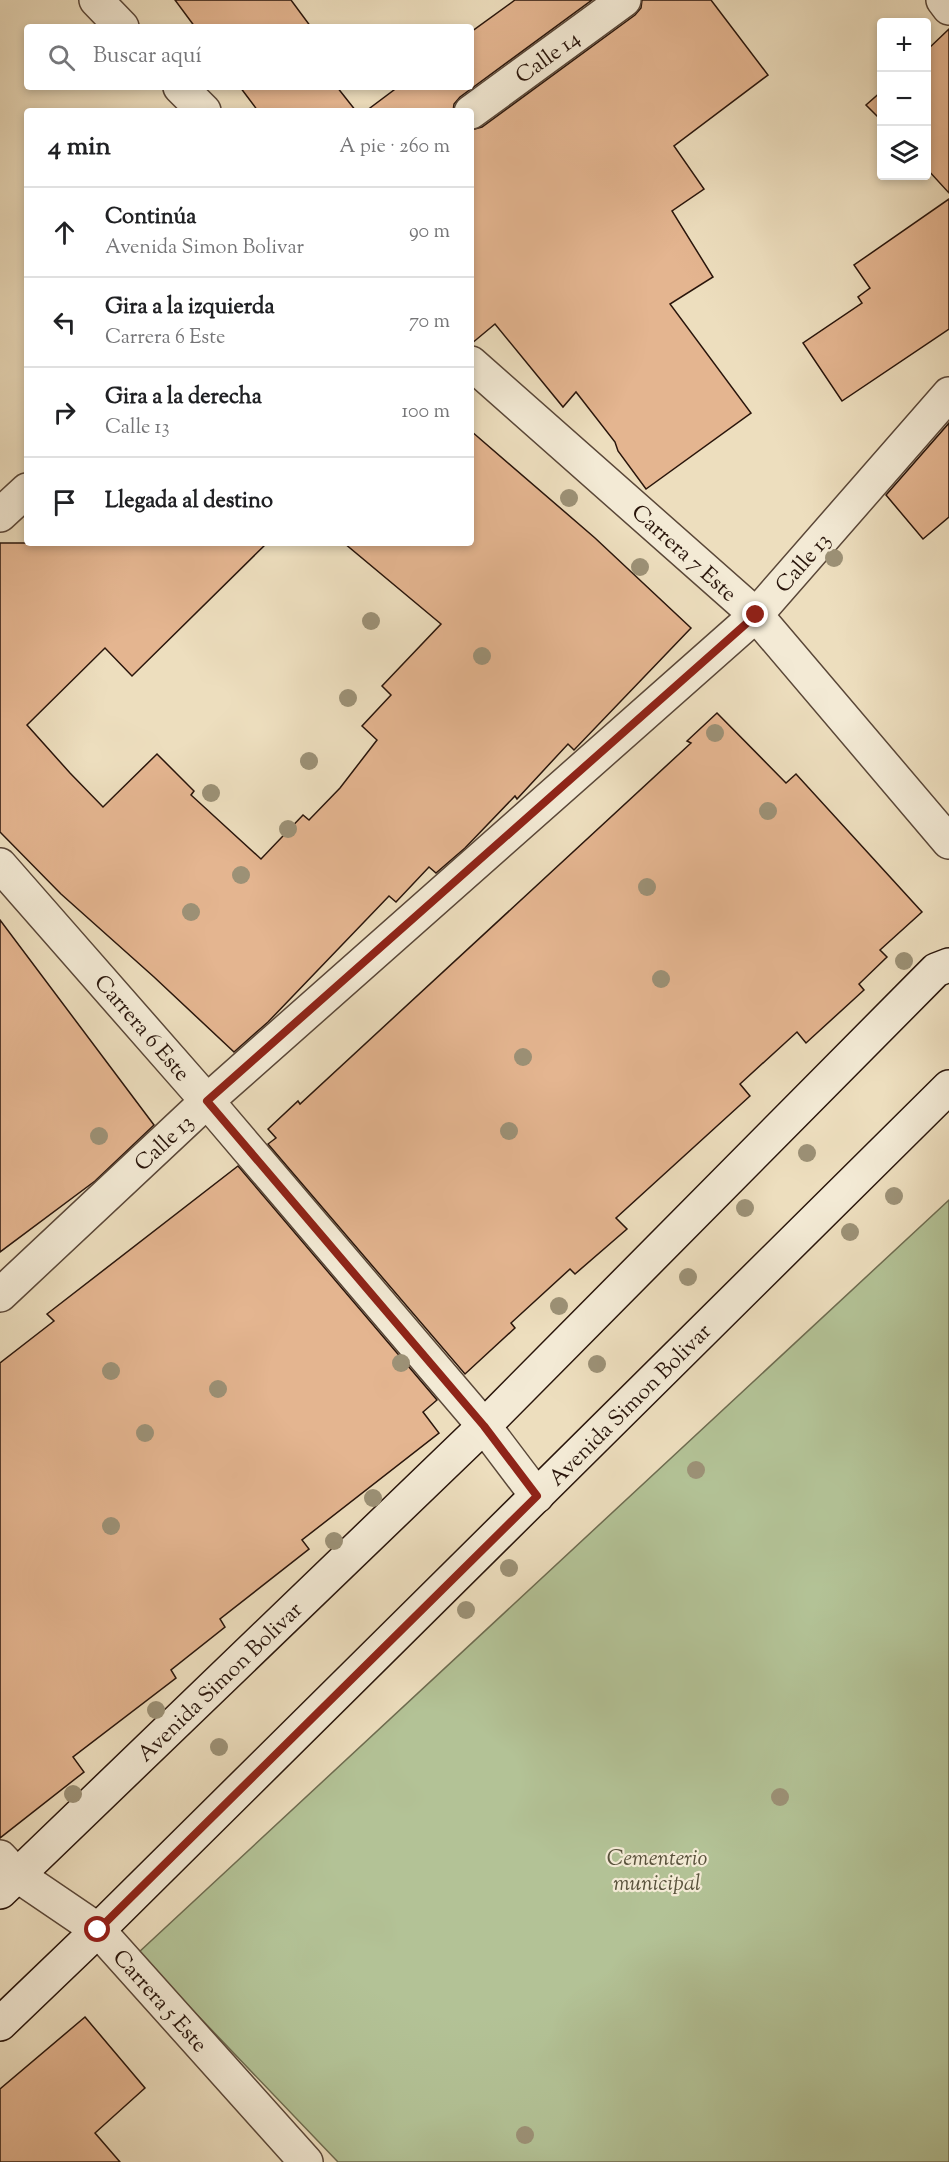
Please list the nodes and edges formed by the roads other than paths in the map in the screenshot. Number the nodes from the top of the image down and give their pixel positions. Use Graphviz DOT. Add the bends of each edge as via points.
graph roads {
  1 [pos="96,0"];
  2 [pos="624,0"];
  3 [pos="943,0"];
  4 [pos="949,8"];
  5 [pos="119,24"];
  6 [pos="183,90"];
  7 [pos="201,108"];
  8 [pos="474,110"];
  9 [pos="474,366"];
  10 [pos="949,394"];
  11 [pos="24,493"];
  12 [pos="0,515"];
  13 [pos="756,615"];
  14 [pos="949,842"];
  15 [pos="0,865"];
  16 [pos="949,964"];
  17 [pos="949,1087"];
  18 [pos="207,1101"];
  19 [pos="0,1295"];
  20 [pos="484,1426"];
  21 [pos="537,1496"];
  22 [pos="6,1874"];
  23 [pos="98,1930"];
  24 [pos="0,2024"];
  25 [pos="306,2162"];
  1 -- 5 [label="street"];
  2 -- 8 [label="street, Calle 14"];
  3 -- 4 [label="street"];
  6 -- 7 [label="street"];
  9 -- 13 [label="street, Carrera 7 Este"];
  10 -- 13 [label="street, Calle 13"];
  11 -- 12 [label="street"];
  13 -- 14 [label="street, Carrera 7 Este"];
  13 -- 18 [label="street, Calle 13"];
  15 -- 18 [label="street, Carrera 6 Este"];
  16 -- 20 [label="street, Avenida Simon Bolivar" via="936,970"];
  17 -- 21 [label="street, Avenida Simon Bolivar"];
  18 -- 19 [label="street, Calle 13"];
  18 -- 20 [label="street, Carrera 6 Este"];
  20 -- 21 [label="street, Carrera 6 Este"];
  20 -- 22 [label="street, Avenida Simon Bolivar"];
  21 -- 23 [label="street, Avenida Simon Bolivar"];
  22 -- 23 [label="street, Carrera 5 Este"];
  23 -- 24 [label="street, Avenida Simon Bolivar"];
  23 -- 25 [label="street, Carrera 5 Este"];
}
